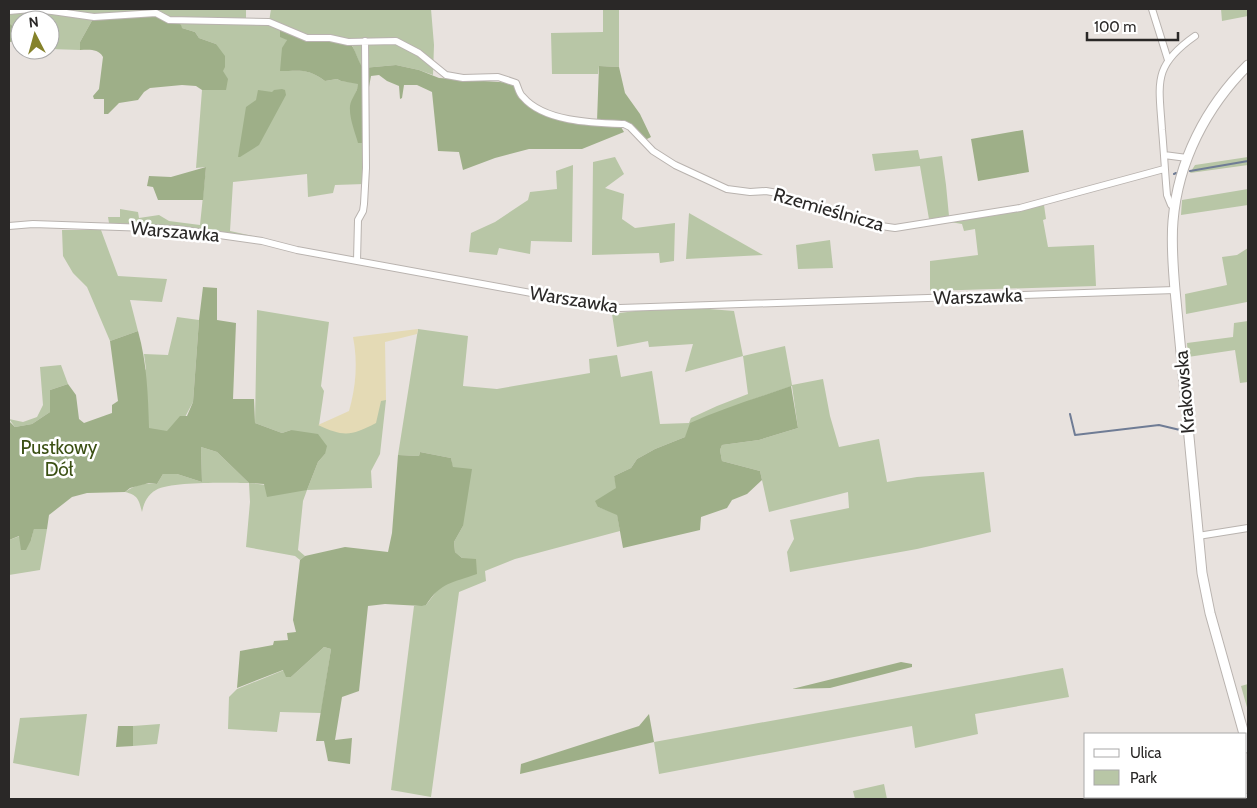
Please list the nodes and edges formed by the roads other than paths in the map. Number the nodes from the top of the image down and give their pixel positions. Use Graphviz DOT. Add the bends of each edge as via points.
graph roads {
  1 [pos="1152,9"];
  2 [pos="9,11"];
  3 [pos="1196,36"];
  4 [pos="365,41"];
  5 [pos="1168,60"];
  6 [pos="1248,65"];
  7 [pos="1164,155"];
  8 [pos="1187,158"];
  9 [pos="1164,169"];
  10 [pos="1175,206"];
  11 [pos="9,226"];
  12 [pos="357,261"];
  13 [pos="1175,290"];
  14 [pos="1248,528"];
  15 [pos="1198,536"];
  16 [pos="1244,733"];
  17 [pos="1248,798"];
  18 [pos="1239,799"];
  1 -- 5 [label="street"];
  2 -- 4 [label="street" via="31,9 94,17 156,13 169,20 269,22 307,38"];
  3 -- 5 [label="street"];
  4 -- 9 [label="street, Rzemieślnicza" via="396,41 419,53 446,75 498,77 516,83 522,97 554,116 582,122 624,124 653,151 726,189 783,194 874,225 895,228 995,213"];
  4 -- 12 [label="street" via="365,177 363,211 358,220"];
  5 -- 7 [label="street" via="1158,94"];
  6 -- 8 [label="main road, Krakowska" via="1214,105"];
  7 -- 8 [label="street"];
  7 -- 9 [label="street"];
  8 -- 10 [label="main road, Krakowska"];
  9 -- 10 [label="street" via="1166,195"];
  10 -- 13 [label="main road, Krakowska" via="1172,243"];
  11 -- 12 [label="street, Warszawka" via="177,228 262,241"];
  12 -- 13 [label="street, Warszawka" via="620,308"];
  13 -- 15 [label="main road, Krakowska"];
  14 -- 15 [label="street"];
  15 -- 16 [label="main road, Krakowska" via="1206,595"];
  17 -- 18 [label="street"];
}
